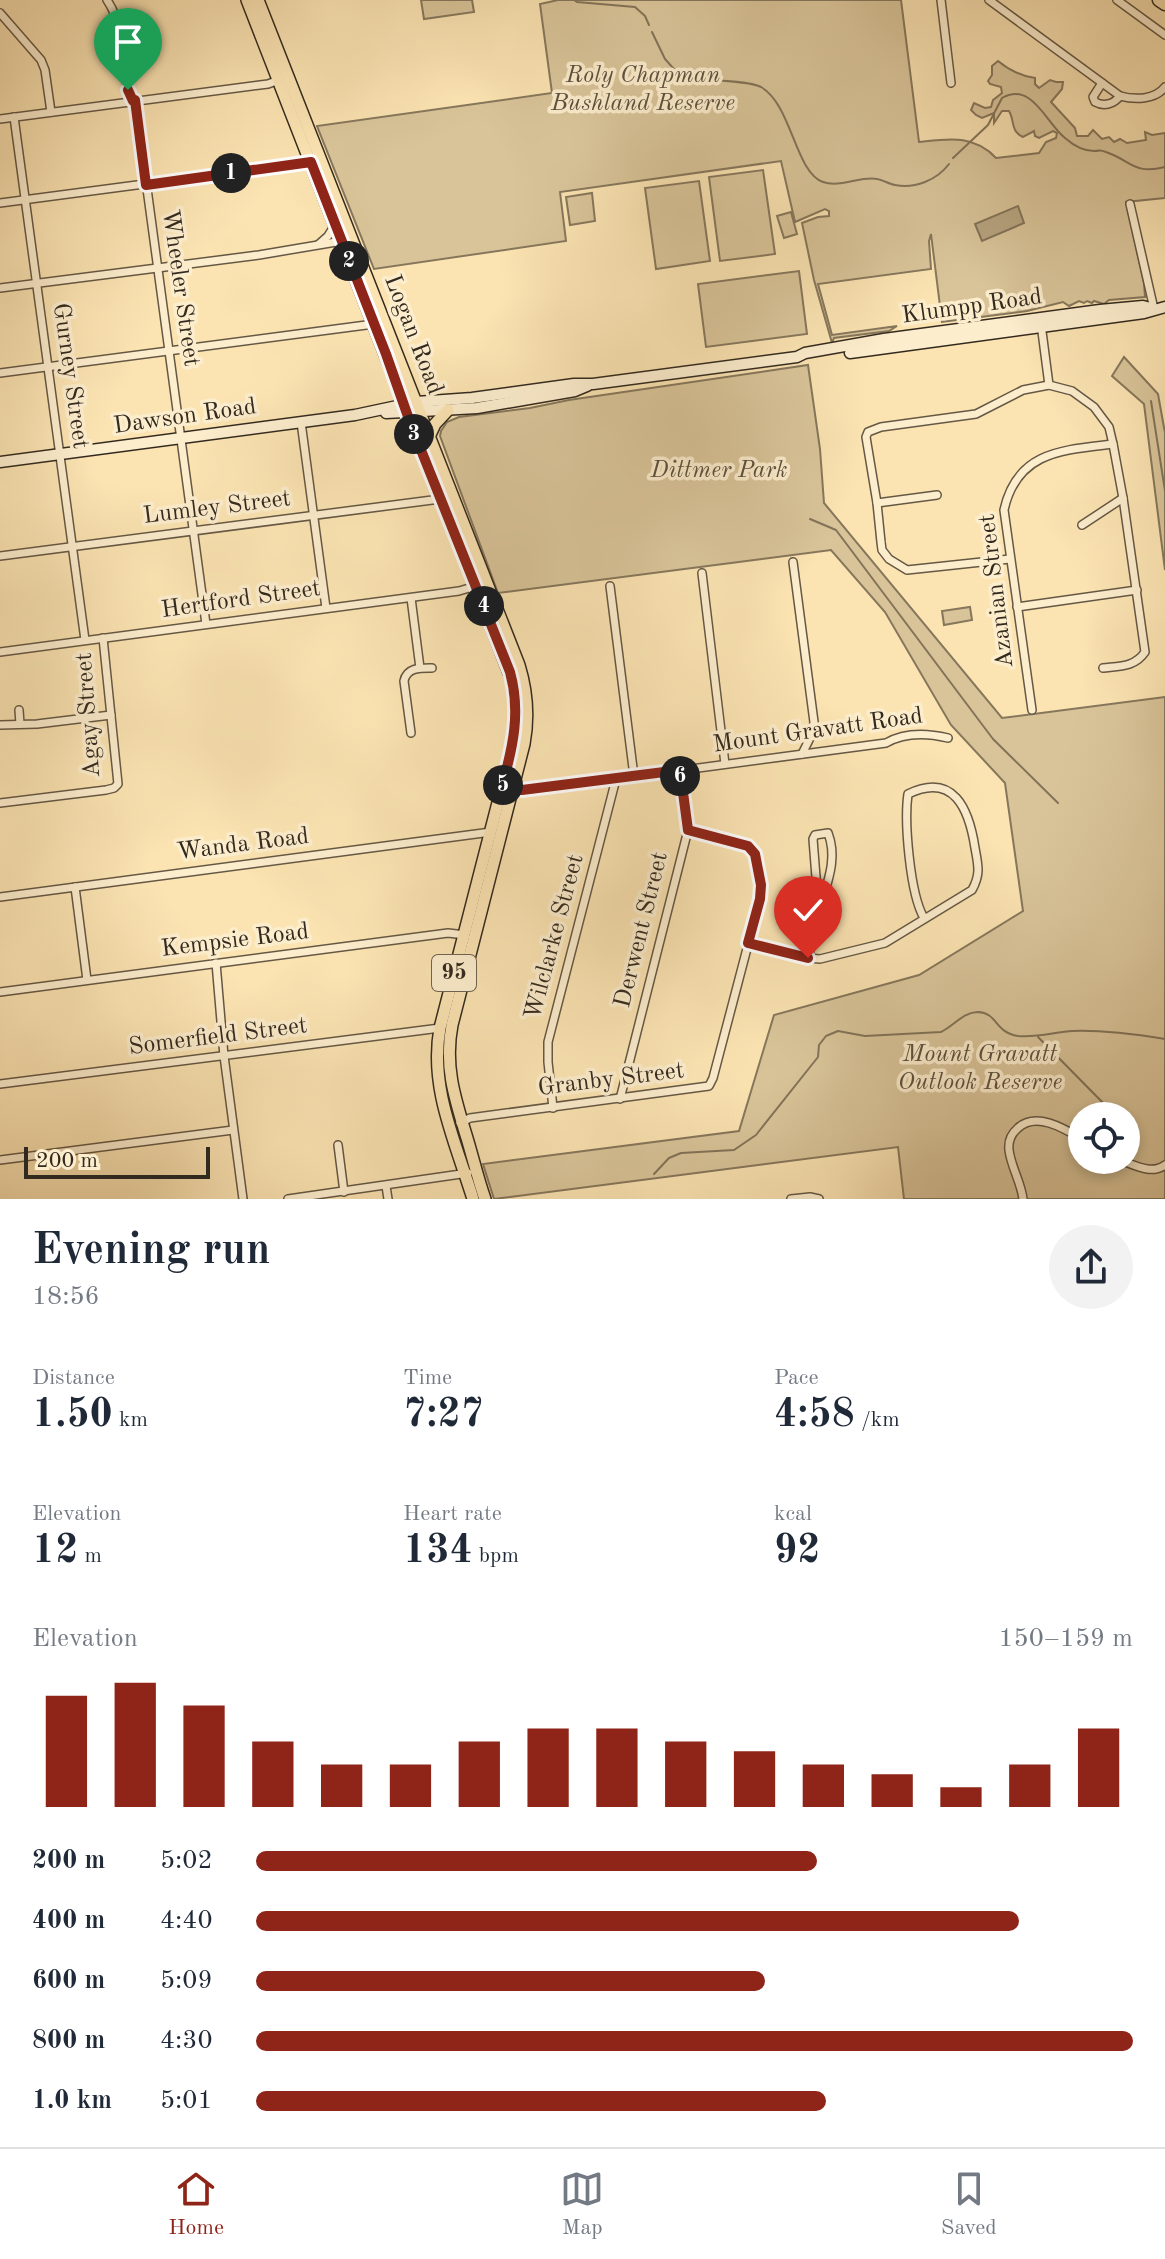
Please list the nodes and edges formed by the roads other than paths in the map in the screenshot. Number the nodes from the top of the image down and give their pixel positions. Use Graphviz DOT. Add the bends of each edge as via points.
graph roads {
  1 [pos="107,0"];
  2 [pos="247,0"];
  3 [pos="258,0"];
  4 [pos="941,0"];
  5 [pos="989,0"];
  6 [pos="1117,0"];
  7 [pos="1159,0"];
  8 [pos="1165,4"];
  9 [pos="0,13"];
  10 [pos="1165,35"];
  11 [pos="283,78"];
  12 [pos="951,83"];
  13 [pos="1102,83"];
  14 [pos="1165,87"];
  15 [pos="1120,96"];
  16 [pos="134,100"];
  17 [pos="51,112"];
  18 [pos="14,117"];
  19 [pos="0,119"];
  20 [pos="311,162"];
  21 [pos="146,185"];
  22 [pos="26,200"];
  23 [pos="0,203"];
  24 [pos="1130,204"];
  25 [pos="335,225"];
  26 [pos="346,239"];
  27 [pos="317,246"];
  28 [pos="157,267"];
  29 [pos="37,283"];
  30 [pos="0,288"];
  31 [pos="1159,308"];
  32 [pos="1041,322"];
  33 [pos="374,324"];
  34 [pos="168,351"];
  35 [pos="47,367"];
  36 [pos="0,373"];
  37 [pos="593,384"];
  38 [pos="1049,385"];
  39 [pos="411,408"];
  40 [pos="448,410"];
  41 [pos="301,422"];
  42 [pos="429,437"];
  43 [pos="180,438"];
  44 [pos="1113,444"];
  45 [pos="60,454"];
  46 [pos="0,462"];
  47 [pos="937,495"];
  48 [pos="1123,498"];
  49 [pos="440,499"];
  50 [pos="877,503"];
  51 [pos="314,516"];
  52 [pos="1082,525"];
  53 [pos="194,531"];
  54 [pos="73,547"];
  55 [pos="0,556"];
  56 [pos="1010,559"];
  57 [pos="793,562"];
  58 [pos="702,573"];
  59 [pos="481,584"];
  60 [pos="610,586"];
  61 [pos="1137,590"];
  62 [pos="411,598"];
  63 [pos="1017,607"];
  64 [pos="326,608"];
  65 [pos="206,624"];
  66 [pos="103,638"];
  67 [pos="85,640"];
  68 [pos="0,652"];
  69 [pos="420,668"];
  70 [pos="432,668"];
  71 [pos="1103,668"];
  72 [pos="19,710"];
  73 [pos="1032,710"];
  74 [pos="111,715"];
  75 [pos="20,724"];
  76 [pos="0,725"];
  77 [pos="411,733"];
  78 [pos="948,738"];
  79 [pos="802,754"];
  80 [pos="725,764"];
  81 [pos="680,770"];
  82 [pos="634,776"];
  83 [pos="616,779"];
  84 [pos="508,787"];
  85 [pos="0,803"];
  86 [pos="688,830"];
  87 [pos="491,832"];
  88 [pos="75,887"];
  89 [pos="0,897"];
  90 [pos="821,903"];
  91 [pos="924,918"];
  92 [pos="469,936"];
  93 [pos="748,943"];
  94 [pos="808,958"];
  95 [pos="216,963"];
  96 [pos="87,980"];
  97 [pos="0,992"];
  98 [pos="440,1028"];
  99 [pos="224,1056"];
  100 [pos="0,1084"];
  101 [pos="620,1099"];
  102 [pos="553,1108"];
  103 [pos="462,1121"];
  104 [pos="233,1130"];
  105 [pos="1068,1131"];
  106 [pos="452,1133"];
  107 [pos="338,1145"];
  108 [pos="0,1160"];
  109 [pos="1165,1165"];
  110 [pos="1140,1168"];
  111 [pos="471,1172"];
  112 [pos="386,1186"];
  113 [pos="344,1192"];
  114 [pos="243,1199"];
  115 [pos="288,1199"];
  116 [pos="388,1199"];
  117 [pos="473,1199"];
  118 [pos="485,1199"];
  119 [pos="791,1199"];
  120 [pos="819,1199"];
  121 [pos="1023,1199"];
  1 -- 16 [label="street, Wheeler Street" via="120,27 128,90"];
  2 -- 11 [label="main road, Logan Road / 95"];
  3 -- 11 [label="main road, Logan Road / 95"];
  4 -- 12 [label="street"];
  5 -- 13 [label="street"];
  6 -- 10 [label="street"];
  7 -- 8 [label="highway"];
  9 -- 17 [label="street" via="41,60"];
  11 -- 16 [label="street"];
  11 -- 20 [label="main road, Logan Road / 95"];
  11 -- 26 [label="main road, Logan Road / 95"];
  13 -- 15 [label="street"];
  13 -- 15 [label="street" via="1095,102 1111,104"];
  14 -- 15 [label="street" via="1154,96"];
  16 -- 17 [label="street"];
  16 -- 21 [label="street, Wheeler Street"];
  17 -- 18 [label="street"];
  18 -- 19 [label="street"];
  18 -- 22 [label="street, Gurney Street"];
  20 -- 21 [label="street"];
  20 -- 25 [label="main road, Logan Road / 95"];
  21 -- 22 [label="street"];
  21 -- 28 [label="street, Wheeler Street"];
  22 -- 23 [label="street"];
  22 -- 29 [label="street, Gurney Street"];
  24 -- 31 [label="street"];
  25 -- 26 [label="main road, Logan Road / 95"];
  25 -- 27 [label="street"];
  26 -- 27 [label="street"];
  26 -- 33 [label="main road, Logan Road / 95"];
  26 -- 39 [label="main road, Logan Road / 95"];
  27 -- 28 [label="street"];
  28 -- 29 [label="street"];
  28 -- 34 [label="street, Wheeler Street"];
  29 -- 30 [label="street"];
  29 -- 35 [label="street, Gurney Street"];
  31 -- 32 [label="main road, Klumpp Road"];
  32 -- 37 [label="main road, Klumpp Road" via="884,339 797,357"];
  32 -- 38 [label="street"];
  33 -- 34 [label="street"];
  33 -- 39 [label="main road, Logan Road / 95"];
  34 -- 35 [label="street"];
  34 -- 43 [label="street, Wheeler Street"];
  35 -- 36 [label="street"];
  35 -- 45 [label="street, Gurney Street"];
  37 -- 39 [label="main road, Klumpp Road"];
  37 -- 40 [label="main road, Klumpp Road" via="525,401"];
  38 -- 44 [label="street" via="1072,391 1094,407 1109,427"];
  38 -- 50 [label="street" via="1023,390 976,414 868,432"];
  39 -- 40 [label="main road, Klumpp Road"];
  39 -- 41 [label="main road, Dawson Road"];
  39 -- 42 [label="main road, Logan Road / 95"];
  39 -- 49 [label="main road, Logan Road / 95"];
  40 -- 42 [label="main road"];
  41 -- 43 [label="main road, Dawson Road"];
  41 -- 51 [label="street"];
  42 -- 59 [label="main road, Logan Road / 95"];
  43 -- 45 [label="main road, Dawson Road"];
  43 -- 53 [label="street, Wheeler Street"];
  44 -- 48 [label="street"];
  44 -- 56 [label="street, Azanian Street" via="1048,454 1020,475 1004,510"];
  45 -- 46 [label="main road, Dawson Road"];
  45 -- 54 [label="street, Gurney Street"];
  47 -- 50 [label="street"];
  48 -- 52 [label="street"];
  48 -- 61 [label="street"];
  49 -- 51 [label="street, Lumley Street"];
  49 -- 59 [label="main road, Logan Road / 95"];
  50 -- 56 [label="street" via="882,550 907,570"];
  51 -- 53 [label="street, Lumley Street"];
  51 -- 64 [label="street"];
  53 -- 54 [label="street, Lumley Street"];
  53 -- 65 [label="street, Wheeler Street"];
  54 -- 55 [label="street, Lumley Street"];
  54 -- 67 [label="street, Gurney Street"];
  56 -- 63 [label="street, Azanian Street"];
  57 -- 79 [label="street" via="814,722"];
  58 -- 80 [label="street"];
  59 -- 62 [label="street, Hertford Street"];
  59 -- 84 [label="main road, Logan Road / 95" via="519,665 526,697 526,734"];
  60 -- 82 [label="street"];
  61 -- 63 [label="street"];
  61 -- 71 [label="street" via="1145,652 1133,664"];
  62 -- 64 [label="street, Hertford Street"];
  62 -- 69 [label="street"];
  63 -- 73 [label="street, Azanian Street"];
  64 -- 65 [label="street, Hertford Street"];
  65 -- 66 [label="street, Hertford Street"];
  66 -- 67 [label="street, Hertford Street"];
  66 -- 74 [label="street, Agay Street"];
  67 -- 68 [label="street, Hertford Street"];
  69 -- 70 [label="street"];
  69 -- 77 [label="street" via="409,671 404,681"];
  72 -- 75 [label="street"];
  74 -- 75 [label="street"];
  74 -- 85 [label="street, Agay Street" via="118,784 114,788"];
  75 -- 76 [label="street"];
  78 -- 79 [label="street, Mount Gravatt Road" via="917,734"];
  79 -- 80 [label="street, Mount Gravatt Road"];
  80 -- 81 [label="street, Mount Gravatt Road"];
  81 -- 82 [label="street, Mount Gravatt Road"];
  81 -- 86 [label="street, Derwent Street"];
  82 -- 83 [label="street, Mount Gravatt Road"];
  83 -- 84 [label="street, Mount Gravatt Road" via="522,790"];
  83 -- 102 [label="street, Wilclarke Street" via="548,1042"];
  84 -- 87 [label="main road, Logan Road / 95"];
  84 -- 92 [label="main road, Logan Road / 95"];
  86 -- 93 [label="street, Granby Street" via="748,846 755,854 760,899"];
  86 -- 101 [label="street, Derwent Street"];
  87 -- 88 [label="street, Wanda Road"];
  87 -- 92 [label="main road, Logan Road / 95"];
  88 -- 89 [label="street, Wanda Road"];
  88 -- 96 [label="street"];
  90 -- 90 [label="street" via="813,839 828,833 833,846"];
  90 -- 94 [label="street"];
  91 -- 91 [label="street" via="972,890 978,879 963,805 937,788 908,794 905,816 916,899"];
  91 -- 94 [label="street" via="885,943"];
  92 -- 95 [label="street, Kempsie Road" via="448,933"];
  92 -- 98 [label="main road, Logan Road / 95"];
  92 -- 103 [label="main road, Logan Road / 95" via="449,1047 450,1078"];
  93 -- 94 [label="street"];
  93 -- 101 [label="street, Granby Street" via="709,1086"];
  95 -- 96 [label="street, Kempsie Road"];
  95 -- 99 [label="street"];
  96 -- 97 [label="street, Kempsie Road"];
  98 -- 99 [label="street, Somerfield Street"];
  98 -- 106 [label="main road, Logan Road / 95" via="438,1082"];
  99 -- 100 [label="street, Somerfield Street"];
  99 -- 104 [label="street"];
  101 -- 102 [label="street, Granby Street"];
  102 -- 103 [label="street, Granby Street"];
  103 -- 106 [label="street"];
  103 -- 111 [label="main road, Logan Road / 95"];
  104 -- 108 [label="street"];
  104 -- 114 [label="street"];
  105 -- 121 [label="street" via="1041,1121 1015,1129 1009,1152"];
  106 -- 111 [label="main road, Logan Road / 95"];
  107 -- 113 [label="street"];
  109 -- 110 [label="street" via="1159,1170"];
  111 -- 112 [label="street"];
  111 -- 117 [label="main road, Logan Road / 95"];
  111 -- 118 [label="main road, Logan Road / 95"];
  112 -- 113 [label="street"];
  112 -- 116 [label="street"];
  113 -- 115 [label="street"];
  119 -- 120 [label="street"];
}
